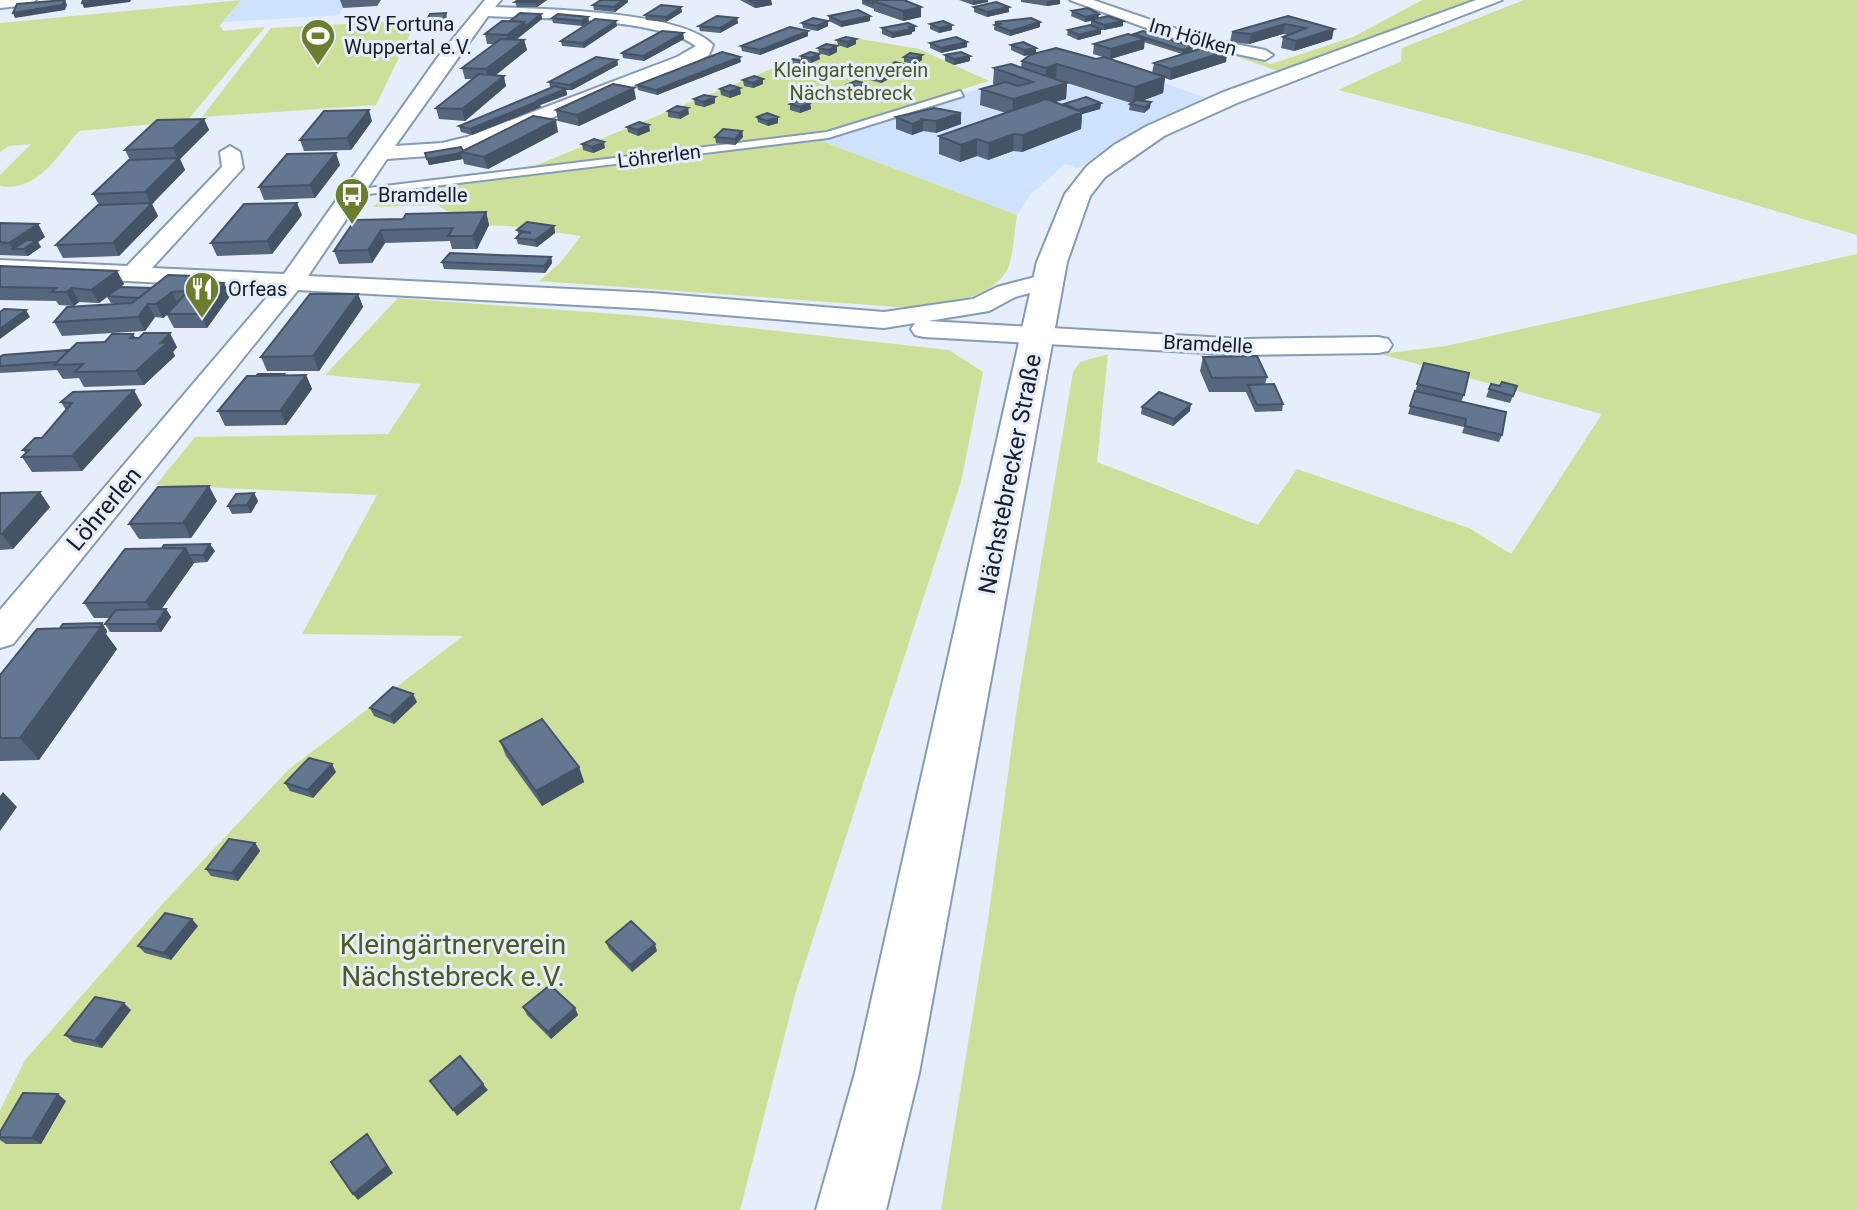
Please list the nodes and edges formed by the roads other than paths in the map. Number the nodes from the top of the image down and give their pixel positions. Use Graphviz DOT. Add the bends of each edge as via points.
graph roads {
  1 [pos="28,0"];
  2 [pos="1078,0"];
  3 [pos="1493,0"];
  4 [pos="0,3"];
  5 [pos="487,6"];
  6 [pos="1265,55"];
  7 [pos="960,94"];
  8 [pos="230,152"];
  9 [pos="379,153"];
  10 [pos="352,193"];
  11 [pos="0,267"];
  12 [pos="134,273"];
  13 [pos="292,281"];
  14 [pos="1042,307"];
  15 [pos="924,317"];
  16 [pos="884,320"];
  17 [pos="1378,345"];
  18 [pos="0,635"];
  19 [pos="851,1210"];
  1 -- 4 [label="street"];
  2 -- 6 [label="street, Im Hölken" via="1196,41"];
  3 -- 14 [label="main road, Nächstebrecker Straße" via="1288,77 1140,140 1079,192 1061,230"];
  5 -- 9 [label="street, Löhrerlen"];
  5 -- 9 [label="street, Löhrerlen" via="637,24 687,34 705,45 683,61 474,141"];
  7 -- 10 [label="lane, Löhrerlen" via="828,135"];
  8 -- 12 [label="street" via="233,168"];
  9 -- 10 [label="street, Löhrerlen"];
  10 -- 13 [label="street, Löhrerlen"];
  11 -- 12 [label="street, Bramdelle"];
  12 -- 13 [label="street, Bramdelle"];
  13 -- 16 [label="street, Bramdelle"];
  13 -- 18 [label="street, Löhrerlen"];
  14 -- 15 [label="street, Bramdelle" via="980,319"];
  14 -- 15 [label="street, Bramdelle" via="1006,292 980,306"];
  14 -- 16 [label="street, Bramdelle" via="976,334"];
  14 -- 17 [label="street, Bramdelle" via="1243,347"];
  14 -- 19 [label="main road, Nächstebrecker Straße" via="887,1073"];
  15 -- 16 [label="street, Bramdelle"];
}
